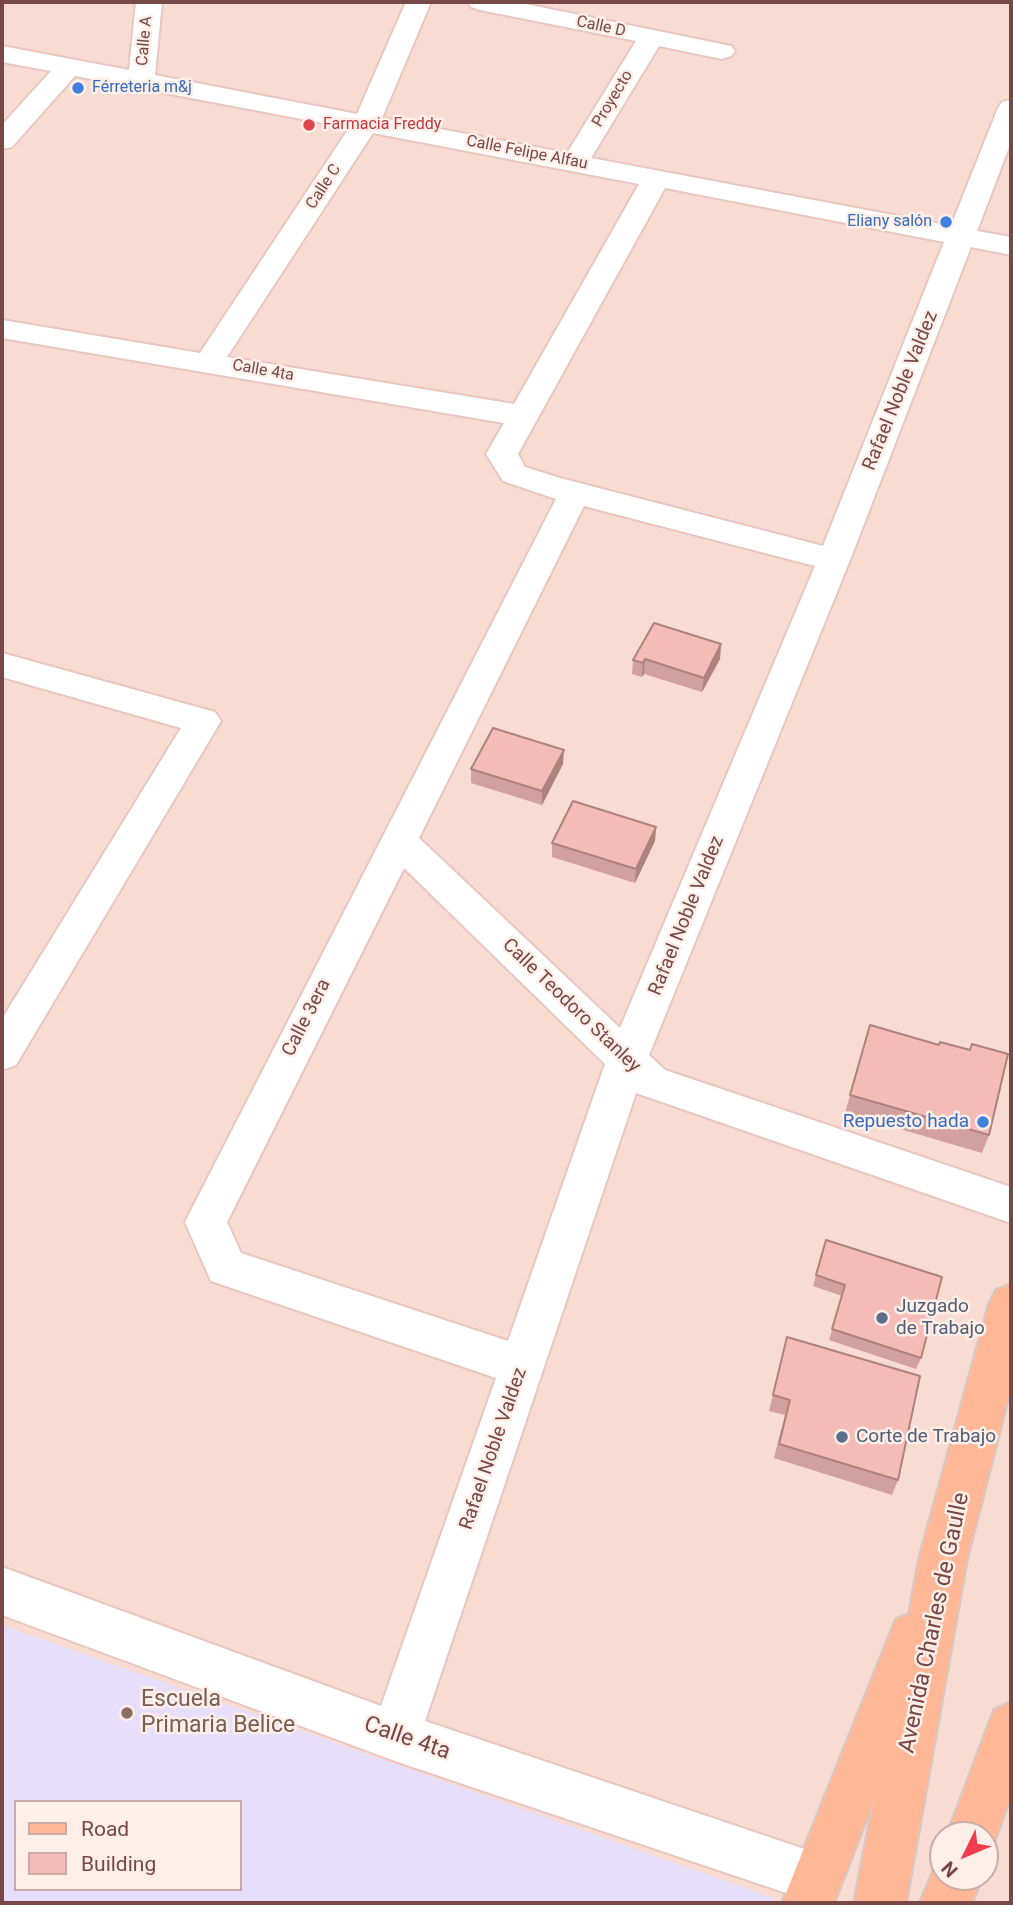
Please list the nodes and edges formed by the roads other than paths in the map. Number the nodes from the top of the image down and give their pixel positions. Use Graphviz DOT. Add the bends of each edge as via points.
graph roads {
  1 [pos="149,2"];
  2 [pos="419,2"];
  3 [pos="480,2"];
  4 [pos="651,37"];
  5 [pos="722,51"];
  6 [pos="2,54"];
  7 [pos="69,67"];
  8 [pos="141,81"];
  9 [pos="1011,108"];
  10 [pos="367,122"];
  11 [pos="2,141"];
  12 [pos="575,162"];
  13 [pos="657,177"];
  14 [pos="963,236"];
  15 [pos="1011,246"];
  16 [pos="2,329"];
  17 [pos="209,362"];
  18 [pos="523,416"];
  19 [pos="575,493"];
  20 [pos="834,560"];
  21 [pos="2,665"];
  22 [pos="398,840"];
  23 [pos="2,1053"];
  24 [pos="626,1062"];
  25 [pos="1011,1205"];
  26 [pos="1011,1304"];
  27 [pos="522,1366"];
  28 [pos="943,1559"];
  29 [pos="2,1591"];
  30 [pos="1011,1727"];
  31 [pos="395,1736"];
  32 [pos="977,1821"];
  33 [pos="812,1890"];
  34 [pos="880,1903"];
  1 -- 8 [label="street, Calle A"];
  2 -- 10 [label="street, Calle C"];
  3 -- 4 [label="street, Calle D"];
  4 -- 5 [label="street, Calle D"];
  4 -- 12 [label="street, Proyecto"];
  6 -- 7 [label="street, Calle Felipe Alfau"];
  7 -- 8 [label="street, Calle Felipe Alfau"];
  7 -- 11 [label="street"];
  8 -- 10 [label="street, Calle Felipe Alfau"];
  9 -- 14 [label="street, Rafael Noble Valdez"];
  10 -- 12 [label="street, Calle Felipe Alfau"];
  10 -- 17 [label="street, Calle C"];
  12 -- 13 [label="street, Calle Felipe Alfau"];
  13 -- 14 [label="street, Calle Felipe Alfau"];
  13 -- 18 [label="street"];
  14 -- 15 [label="street, Calle Felipe Alfau"];
  14 -- 20 [label="street, Rafael Noble Valdez"];
  16 -- 17 [label="street, Calle 4ta"];
  17 -- 18 [label="street, Calle 4ta"];
  18 -- 19 [label="street" via="502,454 514,474"];
  19 -- 20 [label="street"];
  19 -- 22 [label="street, Calle 3era"];
  20 -- 24 [label="street, Rafael Noble Valdez"];
  21 -- 23 [label="street" via="203,721"];
  22 -- 24 [label="street, Calle Teodoro Stanley"];
  22 -- 27 [label="street, Calle 3era" via="206,1222 226,1267"];
  24 -- 25 [label="street, Calle Teodoro Stanley" via="651,1082"];
  24 -- 27 [label="street, Rafael Noble Valdez"];
  26 -- 28 [label="main road, Avenida Charles de Gaulle"];
  27 -- 31 [label="street, Rafael Noble Valdez"];
  28 -- 33 [label="main road"];
  28 -- 34 [label="main road, Avenida Charles de Gaulle"];
  29 -- 31 [label="street, Calle 4ta"];
  30 -- 32 [label="main road"];
  31 -- 33 [label="street, Calle 4ta"];
}
